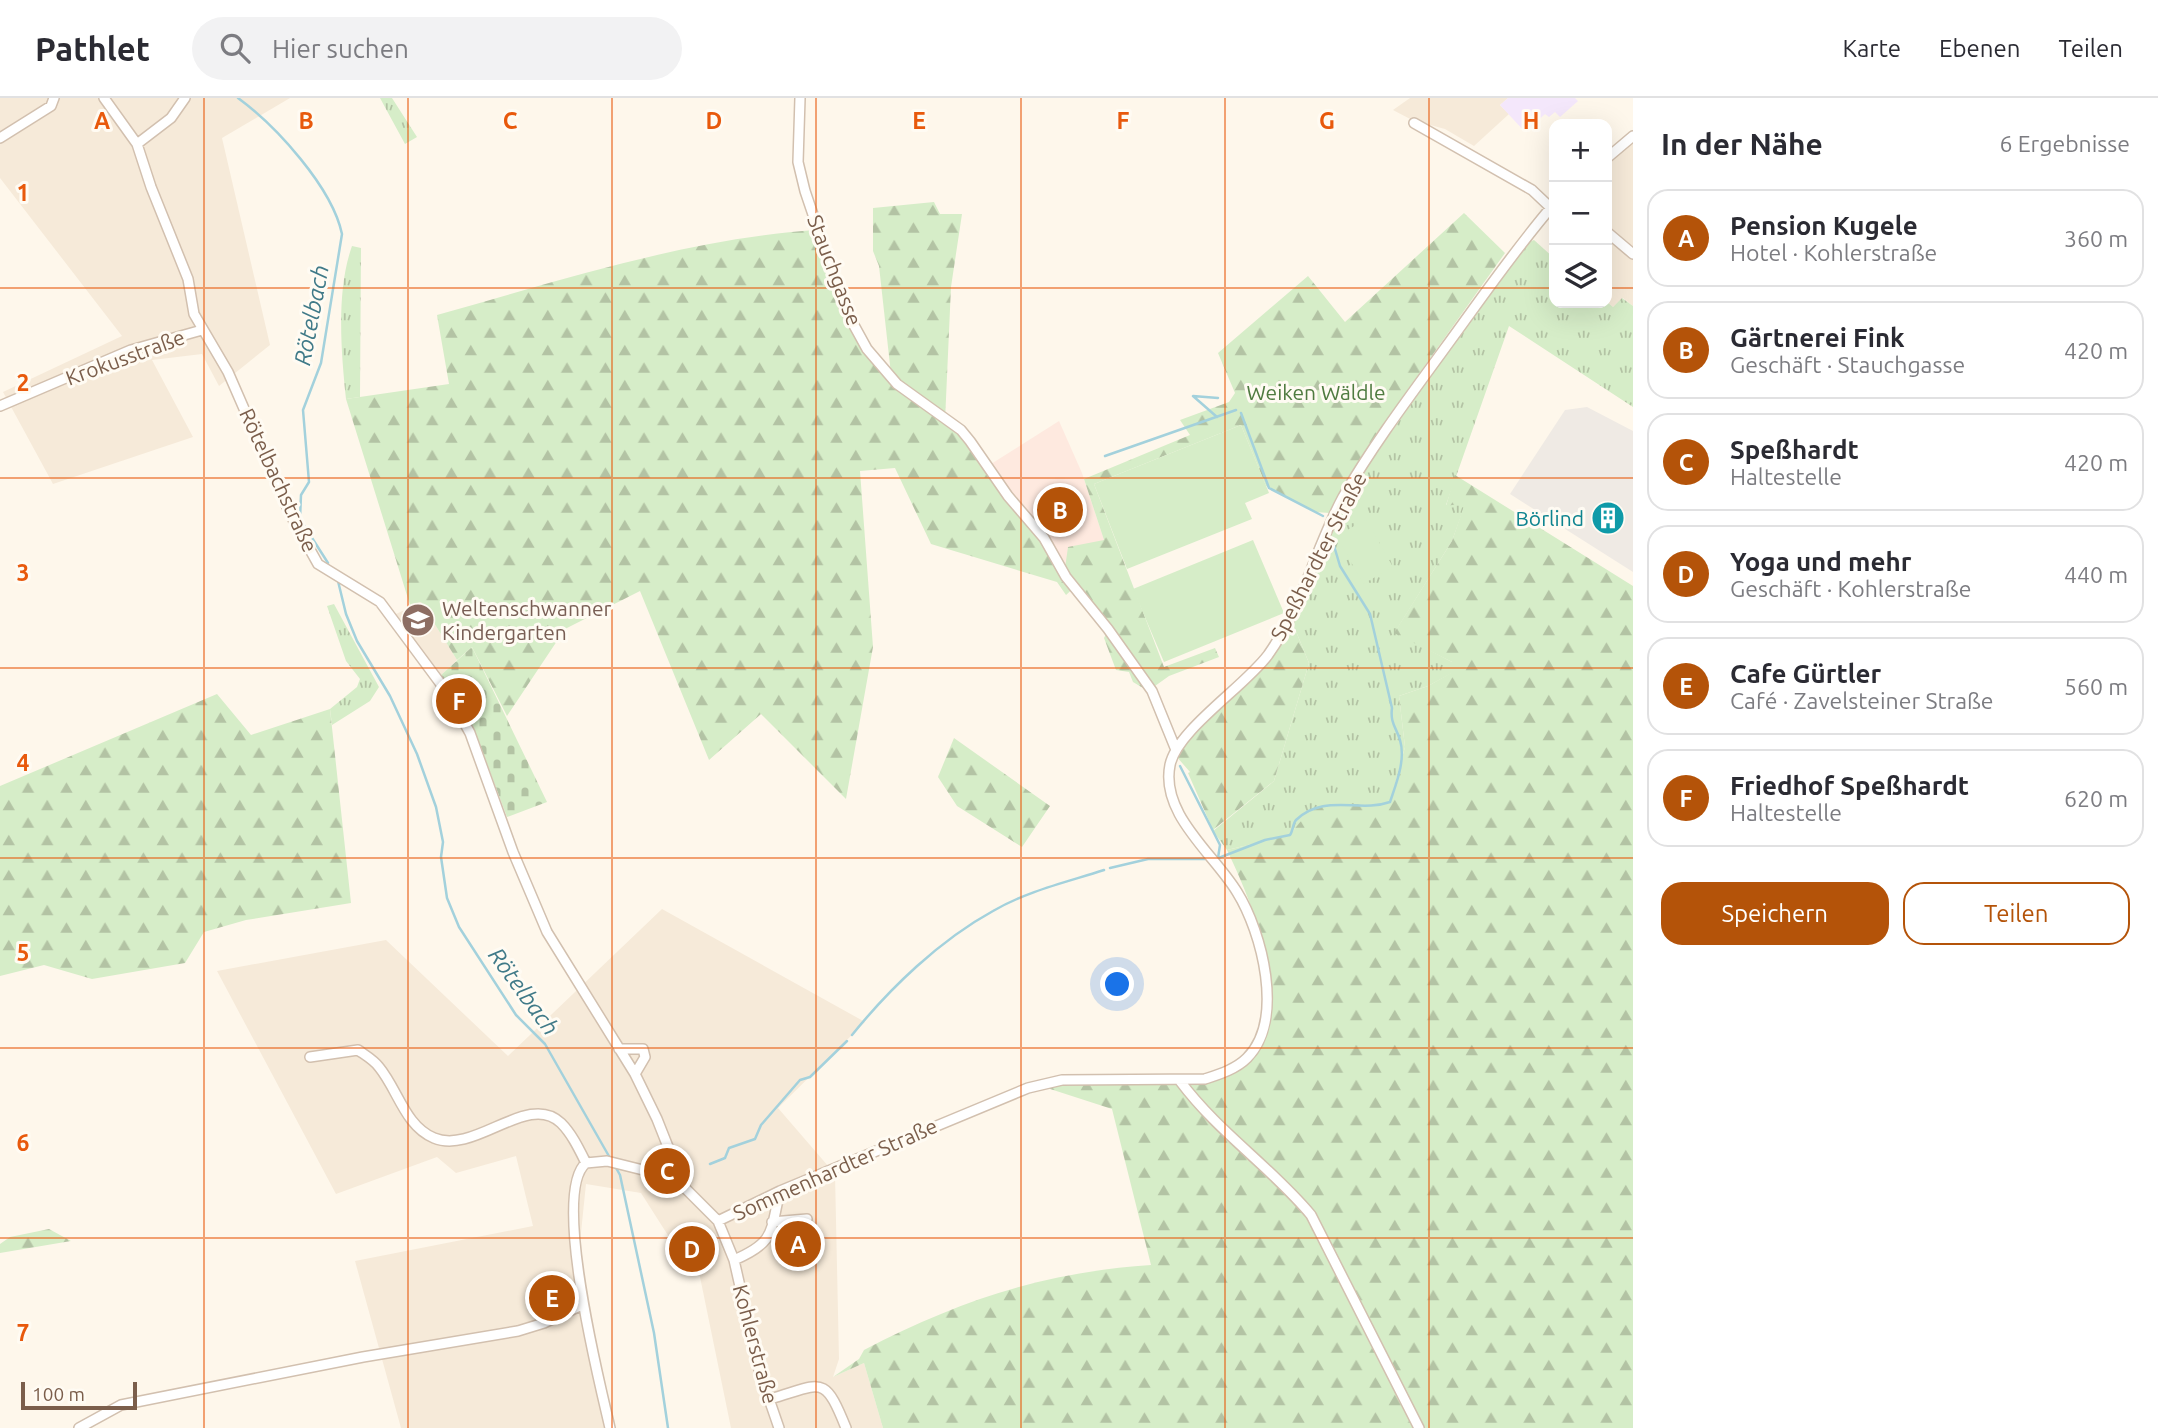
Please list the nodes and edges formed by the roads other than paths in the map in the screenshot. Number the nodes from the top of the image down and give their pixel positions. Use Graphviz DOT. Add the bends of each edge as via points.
graph roads {
  1 [pos="54,98"];
  2 [pos="104,98"];
  3 [pos="185,98"];
  4 [pos="800,98"];
  5 [pos="1415,122"];
  6 [pos="1633,136"];
  7 [pos="0,138"];
  8 [pos="137,144"];
  9 [pos="1612,154"];
  10 [pos="1549,204"];
  11 [pos="1549,210"];
  12 [pos="1612,236"];
  13 [pos="1633,254"];
  14 [pos="202,330"];
  15 [pos="0,406"];
  16 [pos="1176,750"];
  17 [pos="619,1049"];
  18 [pos="310,1058"];
  19 [pos="635,1074"];
  20 [pos="1180,1082"];
  21 [pos="586,1163"];
  22 [pos="675,1178"];
  23 [pos="780,1191"];
  24 [pos="807,1219"];
  25 [pos="718,1221"];
  26 [pos="772,1222"];
  27 [pos="734,1260"];
  28 [pos="582,1305"];
  29 [pos="770,1399"];
  30 [pos="79,1428"];
  31 [pos="610,1428"];
  32 [pos="779,1428"];
  33 [pos="846,1428"];
  34 [pos="1419,1428"];
  1 -- 7 [label="street" via="51,106"];
  2 -- 8 [label="street, Rötelbachstraße"];
  3 -- 8 [label="street" via="171,118"];
  4 -- 16 [label="street, Stauchgasse" via="798,162 805,191 845,309 867,349 897,384 970,441 1152,691"];
  5 -- 10 [label="street"];
  6 -- 9 [label="street"];
  8 -- 14 [label="street, Rötelbachstraße" via="188,279"];
  11 -- 16 [label="street, Speßhardter Straße" via="1408,399 1345,494 1295,613 1267,656"];
  12 -- 13 [label="street"];
  14 -- 15 [label="street, Krokusstraße" via="131,350"];
  14 -- 17 [label="street, Rötelbachstraße" via="228,372 290,514 318,564 380,602 449,695 470,733 547,932"];
  16 -- 20 [label="street, Sommenhardter Straße" via="1169,780 1177,815 1223,873 1251,919 1267,988 1264,1029 1248,1057 1205,1079"];
  17 -- 19 [label="street, Rötelbachstraße"];
  17 -- 19 [label="street, Rötelbachstraße" via="643,1049 645,1057"];
  18 -- 21 [label="street" via="358,1050 377,1064 419,1128 448,1142 474,1138 522,1115 544,1114 558,1120 571,1135"];
  19 -- 22 [label="street, Rötelbachstraße" via="676,1167"];
  20 -- 23 [label="street, Sommenhardter Straße" via="1073,1080 1028,1088"];
  20 -- 34 [label="street" via="1198,1106 1311,1215"];
  21 -- 22 [label="street" via="607,1161"];
  21 -- 28 [label="street" via="577,1177 575,1198"];
  22 -- 25 [label="street, Sommenhardter Straße"];
  23 -- 25 [label="street, Sommenhardter Straße"];
  23 -- 26 [label="street, Kohlerstraße"];
  24 -- 26 [label="street"];
  25 -- 27 [label="street, Kohlerstraße"];
  26 -- 27 [label="street, Kohlerstraße" via="768,1240 758,1250"];
  27 -- 29 [label="street, Kohlerstraße"];
  28 -- 30 [label="street" via="518,1331 121,1405"];
  28 -- 31 [label="street"];
  29 -- 32 [label="street, Kohlerstraße"];
  29 -- 33 [label="street" via="816,1386 826,1389"];
}
